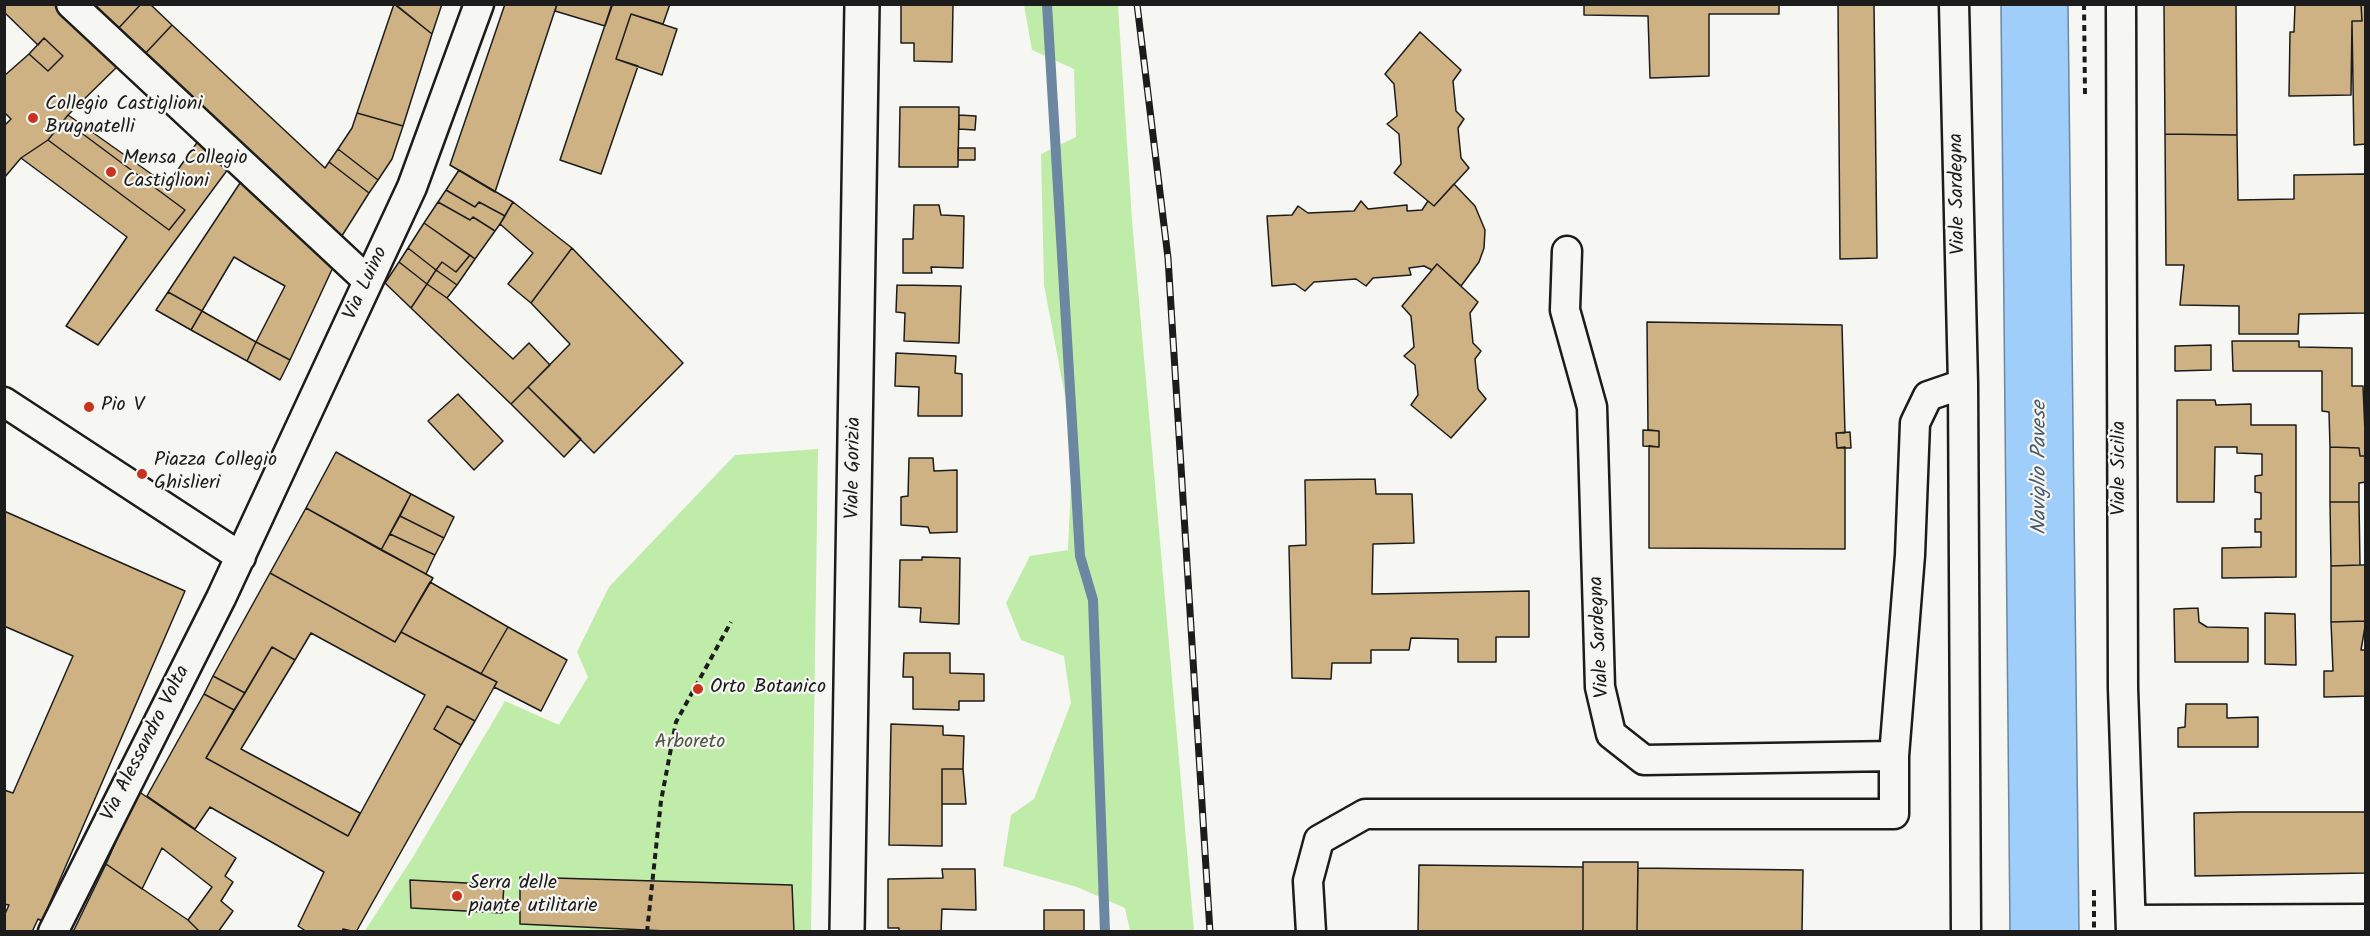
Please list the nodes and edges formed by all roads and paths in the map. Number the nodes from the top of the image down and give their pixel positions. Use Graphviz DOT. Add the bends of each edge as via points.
graph roads {
  1 [pos="71,4"];
  2 [pos="479,4"];
  3 [pos="862,4"];
  4 [pos="1954,4"];
  5 [pos="2121,4"];
  6 [pos="1567,251"];
  7 [pos="368,281"];
  8 [pos="1963,384"];
  9 [pos="4,402"];
  10 [pos="241,557"];
  11 [pos="730,622"];
  12 [pos="1894,756"];
  13 [pos="2366,919"];
  14 [pos="2131,926"];
  15 [pos="53,932"];
  16 [pos="647,932"];
  17 [pos="847,932"];
  18 [pos="1311,932"];
  19 [pos="1966,932"];
  1 -- 7 [label="street"];
  2 -- 7 [label="street, Via Luino" via="412,187"];
  3 -- 17 [label="street, Viale Gorizia"];
  4 -- 8 [label="street, Viale Sardegna"];
  5 -- 14 [label="street, Viale Sicilia" via="2123,688"];
  6 -- 12 [label="street, Viale Sardegna" via="1565,310 1592,407 1600,687 1611,734 1644,760"];
  7 -- 10 [label="street, Via Luino"];
  8 -- 12 [label="street" via="1928,396 1915,423 1910,555"];
  8 -- 19 [label="street, Viale Sardegna"];
  9 -- 10 [label="street"];
  10 -- 15 [label="street, Via Alessandro Volta"];
  11 -- 16 [label="path" via="676,722 661,801"];
  12 -- 18 [label="street" via="1894,814 1365,814 1319,840 1308,881"];
  13 -- 14 [label="street"];
}
